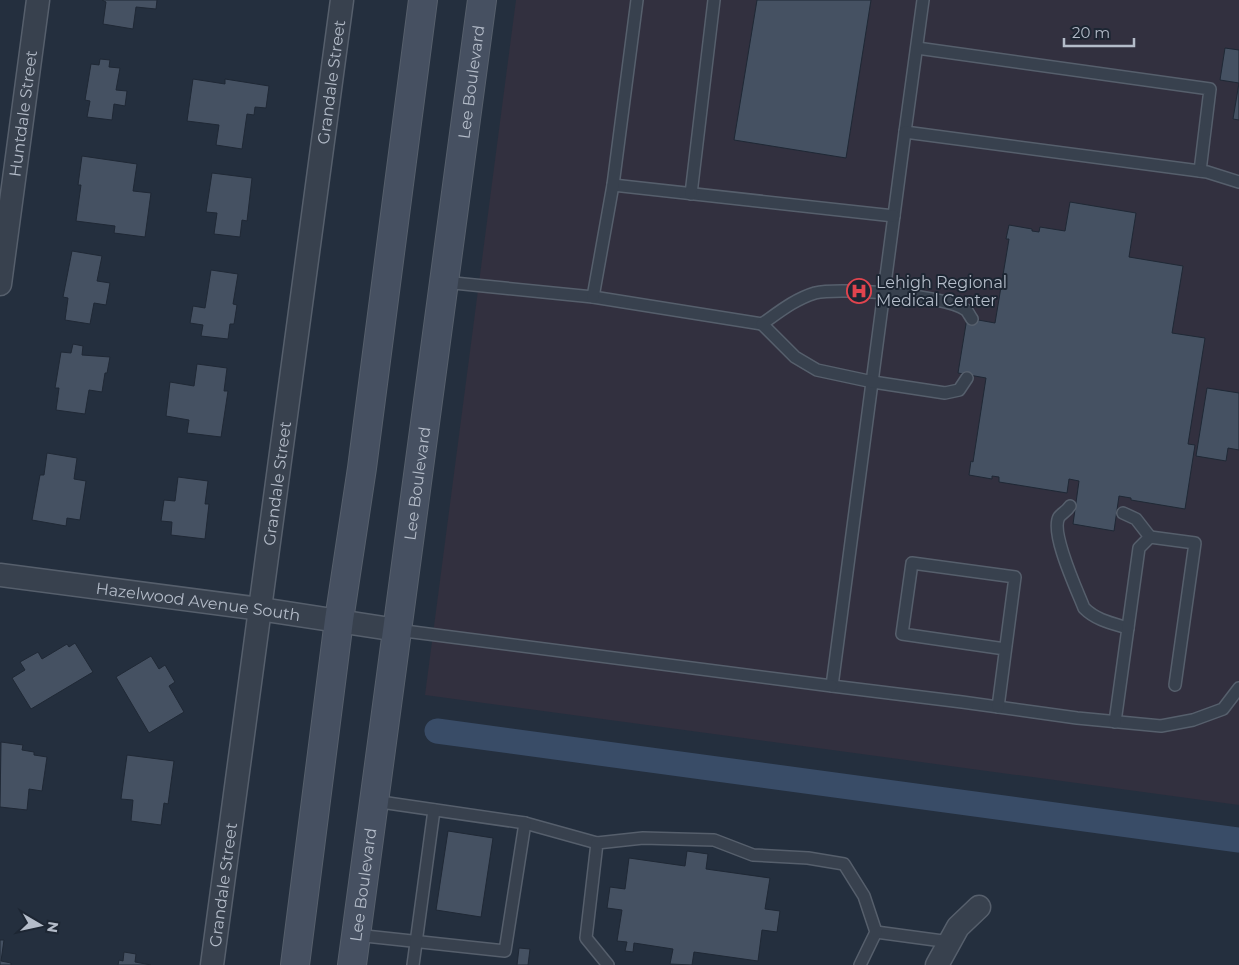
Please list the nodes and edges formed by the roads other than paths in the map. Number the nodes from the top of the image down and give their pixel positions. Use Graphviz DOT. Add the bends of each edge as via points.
graph roads {
  1 [pos="38,0"];
  2 [pos="342,0"];
  3 [pos="423,0"];
  4 [pos="482,0"];
  5 [pos="637,0"];
  6 [pos="714,0"];
  7 [pos="923,0"];
  8 [pos="917,48"];
  9 [pos="905,132"];
  10 [pos="1200,171"];
  11 [pos="1239,182"];
  12 [pos="613,185"];
  13 [pos="691,194"];
  14 [pos="894,216"];
  15 [pos="444,282"];
  16 [pos="0,284"];
  17 [pos="884,293"];
  18 [pos="593,296"];
  19 [pos="972,319"];
  20 [pos="762,324"];
  21 [pos="966,378"];
  22 [pos="873,382"];
  23 [pos="1070,506"];
  24 [pos="1123,513"];
  25 [pos="1150,537"];
  26 [pos="0,575"];
  27 [pos="260,609"];
  28 [pos="339,620"];
  29 [pos="1128,628"];
  30 [pos="397,630"];
  31 [pos="1006,649"];
  32 [pos="1175,685"];
  33 [pos="832,686"];
  34 [pos="1239,688"];
  35 [pos="998,707"];
  36 [pos="1115,722"];
  37 [pos="374,801"];
  38 [pos="434,810"];
  39 [pos="525,823"];
  40 [pos="597,844"];
  41 [pos="979,907"];
  42 [pos="876,932"];
  43 [pos="356,935"];
  44 [pos="416,942"];
  45 [pos="950,942"];
  46 [pos="212,965"];
  47 [pos="295,965"];
  48 [pos="352,965"];
  49 [pos="413,965"];
  50 [pos="608,965"];
  51 [pos="860,965"];
  52 [pos="937,965"];
  1 -- 16 [label="street, Huntdale Street"];
  2 -- 27 [label="street, Grandale Street"];
  3 -- 28 [label="main road"];
  4 -- 15 [label="main road, Lee Boulevard"];
  5 -- 12 [label="lane"];
  6 -- 13 [label="lane"];
  7 -- 8 [label="lane"];
  8 -- 9 [label="lane"];
  8 -- 10 [label="lane" via="1210,89"];
  9 -- 10 [label="lane"];
  9 -- 14 [label="lane"];
  10 -- 11 [label="lane"];
  12 -- 13 [label="lane"];
  12 -- 18 [label="lane"];
  13 -- 14 [label="lane"];
  14 -- 17 [label="lane"];
  15 -- 18 [label="lane"];
  15 -- 30 [label="main road, Lee Boulevard"];
  17 -- 19 [label="lane" via="950,304 966,310"];
  17 -- 20 [label="lane" via="815,293 791,303"];
  17 -- 22 [label="lane"];
  18 -- 20 [label="lane"];
  20 -- 22 [label="lane" via="795,356 817,370"];
  21 -- 22 [label="lane" via="959,390 945,393"];
  22 -- 33 [label="lane"];
  23 -- 29 [label="lane" via="1059,517 1057,529 1084,608 1101,620"];
  24 -- 25 [label="lane" via="1136,519"];
  25 -- 29 [label="lane" via="1139,548"];
  25 -- 32 [label="lane" via="1195,543"];
  26 -- 27 [label="street, Hazelwood Avenue South"];
  27 -- 28 [label="street, Hazelwood Avenue South"];
  27 -- 46 [label="street, Grandale Street"];
  28 -- 30 [label="street, Hazelwood Avenue South"];
  28 -- 47 [label="main road"];
  29 -- 36 [label="lane"];
  30 -- 33 [label="lane"];
  30 -- 37 [label="main road, Lee Boulevard"];
  31 -- 31 [label="lane" via="1015,578 912,563 902,634"];
  31 -- 35 [label="lane"];
  33 -- 35 [label="lane"];
  34 -- 36 [label="lane" via="1223,709 1192,720 1161,726"];
  35 -- 36 [label="lane"];
  37 -- 38 [label="lane"];
  37 -- 43 [label="main road, Lee Boulevard"];
  38 -- 39 [label="lane"];
  38 -- 44 [label="lane"];
  39 -- 40 [label="lane"];
  39 -- 44 [label="lane" via="506,951"];
  40 -- 42 [label="lane" via="643,838 714,840 753,855 844,864 864,896"];
  40 -- 50 [label="lane" via="586,938"];
  41 -- 45 [label="street" via="958,927"];
  42 -- 45 [label="lane"];
  42 -- 51 [label="lane"];
  43 -- 44 [label="lane"];
  43 -- 48 [label="main road, Lee Boulevard"];
  44 -- 49 [label="lane"];
  45 -- 52 [label="street"];
}
